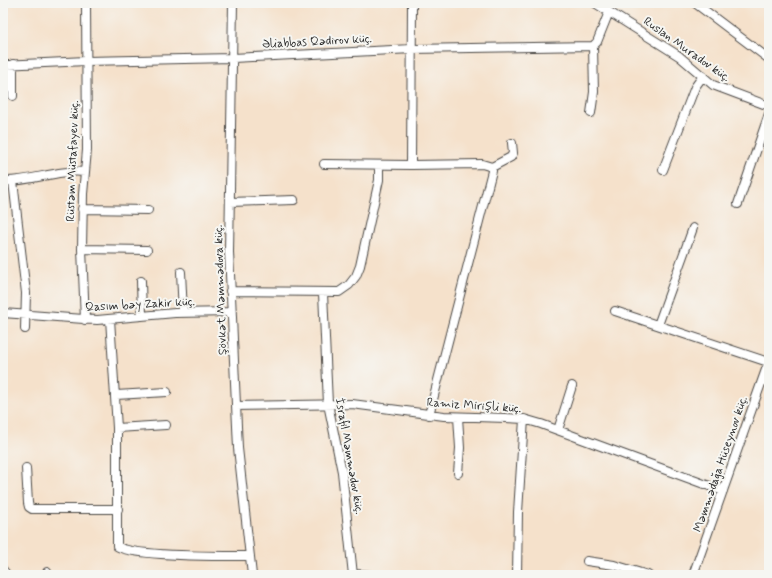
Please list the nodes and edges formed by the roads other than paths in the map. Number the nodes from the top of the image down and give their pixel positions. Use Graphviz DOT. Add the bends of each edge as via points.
graph roads {
  1 [pos="86,3"];
  2 [pos="233,3"];
  3 [pos="412,3"];
  4 [pos="595,3"];
  5 [pos="695,3"];
  6 [pos="609,12"];
  7 [pos="593,46"];
  8 [pos="412,49"];
  9 [pos="233,58"];
  10 [pos="769,59"];
  11 [pos="86,61"];
  12 [pos="13,64"];
  13 [pos="3,65"];
  14 [pos="703,76"];
  15 [pos="13,96"];
  16 [pos="769,106"];
  17 [pos="591,113"];
  18 [pos="769,114"];
  19 [pos="512,143"];
  20 [pos="324,164"];
  21 [pos="380,165"];
  22 [pos="411,165"];
  23 [pos="492,168"];
  24 [pos="663,170"];
  25 [pos="85,172"];
  26 [pos="3,181"];
  27 [pos="13,181"];
  28 [pos="294,200"];
  29 [pos="230,202"];
  30 [pos="738,204"];
  31 [pos="82,209"];
  32 [pos="148,210"];
  33 [pos="693,228"];
  34 [pos="82,249"];
  35 [pos="147,250"];
  36 [pos="181,272"];
  37 [pos="141,282"];
  38 [pos="230,291"];
  39 [pos="323,293"];
  40 [pos="615,311"];
  41 [pos="231,312"];
  42 [pos="3,313"];
  43 [pos="26,313"];
  44 [pos="183,313"];
  45 [pos="142,316"];
  46 [pos="85,320"];
  47 [pos="110,320"];
  48 [pos="658,325"];
  49 [pos="25,329"];
  50 [pos="769,362"];
  51 [pos="572,386"];
  52 [pos="167,392"];
  53 [pos="116,395"];
  54 [pos="328,404"];
  55 [pos="236,406"];
  56 [pos="429,415"];
  57 [pos="458,417"];
  58 [pos="524,419"];
  59 [pos="166,425"];
  60 [pos="117,428"];
  61 [pos="558,430"];
  62 [pos="26,468"];
  63 [pos="458,473"];
  64 [pos="723,491"];
  65 [pos="118,509"];
  66 [pos="250,556"];
  67 [pos="587,561"];
  68 [pos="3,570"];
  69 [pos="7,575"];
  70 [pos="252,575"];
  71 [pos="353,575"];
  72 [pos="371,575"];
  73 [pos="517,575"];
  74 [pos="648,575"];
  75 [pos="693,575"];
  1 -- 11 [label="street, Rüstəm Müstafayev küç."];
  2 -- 9 [label="street, Şövkət Məmmədova küç."];
  3 -- 8 [label="street"];
  4 -- 6 [label="street, Ruslan Muradov küç."];
  5 -- 10 [label="street"];
  6 -- 7 [label="street"];
  6 -- 14 [label="street, Ruslan Muradov küç." via="679,56"];
  7 -- 8 [label="street, Əliabbas Qədirov küç."];
  7 -- 17 [label="street" via="594,92"];
  8 -- 9 [label="street, Əliabbas Qədirov küç."];
  8 -- 22 [label="street"];
  9 -- 11 [label="street, Əliabbas Qədirov küç."];
  9 -- 29 [label="street, Şövkət Məmmədova küç."];
  11 -- 12 [label="street, Əliabbas Qədirov küç."];
  11 -- 25 [label="street, Rüstəm Müstafayev küç."];
  12 -- 13 [label="street, Əliabbas Qədirov küç."];
  12 -- 15 [label="street"];
  14 -- 16 [label="street, Ruslan Muradov küç." via="723,90"];
  14 -- 24 [label="street" via="695,87"];
  18 -- 30 [label="street"];
  19 -- 23 [label="street" via="511,157"];
  20 -- 21 [label="street"];
  21 -- 22 [label="street"];
  21 -- 39 [label="street" via="379,180 356,276 339,292"];
  22 -- 23 [label="street" via="482,164"];
  23 -- 56 [label="street" via="492,177"];
  25 -- 27 [label="street" via="61,172"];
  25 -- 31 [label="street, Rüstəm Müstafayev küç."];
  26 -- 27 [label="street"];
  27 -- 43 [label="street"];
  28 -- 29 [label="street"];
  29 -- 38 [label="street, Şövkət Məmmədova küç."];
  31 -- 32 [label="street"];
  31 -- 34 [label="street, Rüstəm Müstafayev küç."];
  33 -- 48 [label="street"];
  34 -- 35 [label="street"];
  34 -- 46 [label="street, Rüstəm Müstafayev küç."];
  36 -- 44 [label="street"];
  37 -- 45 [label="street"];
  38 -- 39 [label="street"];
  38 -- 41 [label="street, Şövkət Məmmədova küç."];
  39 -- 54 [label="street, İsrafil Məmmədov küç."];
  40 -- 48 [label="street"];
  41 -- 44 [label="street, Qasım bəy Zakir küç."];
  41 -- 55 [label="street, Şövkət Məmmədova küç."];
  42 -- 43 [label="street, Qasım bəy Zakir küç."];
  43 -- 46 [label="street, Qasım bəy Zakir küç."];
  43 -- 49 [label="street"];
  44 -- 45 [label="street, Qasım bəy Zakir küç."];
  45 -- 47 [label="street, Qasım bəy Zakir küç."];
  46 -- 47 [label="street, Qasım bəy Zakir küç."];
  47 -- 53 [label="street"];
  48 -- 50 [label="street"];
  50 -- 64 [label="street, Məmmədağa Hüseynov küç."];
  51 -- 61 [label="street"];
  52 -- 53 [label="street"];
  53 -- 60 [label="street"];
  54 -- 55 [label="street, Ramiz Mirişli küç."];
  54 -- 56 [label="street, Ramiz Mirişli küç." via="352,404"];
  54 -- 71 [label="street, İsrafil Məmmədov küç." via="342,472"];
  55 -- 66 [label="street, Şövkət Məmmədova küç." via="240,472"];
  56 -- 57 [label="street, Ramiz Mirişli küç."];
  57 -- 58 [label="street, Ramiz Mirişli küç."];
  57 -- 63 [label="street"];
  58 -- 61 [label="street, Ramiz Mirişli küç."];
  58 -- 73 [label="street"];
  59 -- 60 [label="street"];
  60 -- 65 [label="street"];
  61 -- 64 [label="street, Ramiz Mirişli küç."];
  62 -- 65 [label="street" via="29,507"];
  64 -- 75 [label="street, Məmmədağa Hüseynov küç."];
  65 -- 66 [label="street" via="117,546 122,550"];
  66 -- 70 [label="street, Şövkət Məmmədova küç."];
  67 -- 74 [label="street"];
  68 -- 69 [label="street"];
  71 -- 72 [label="street"];
}
